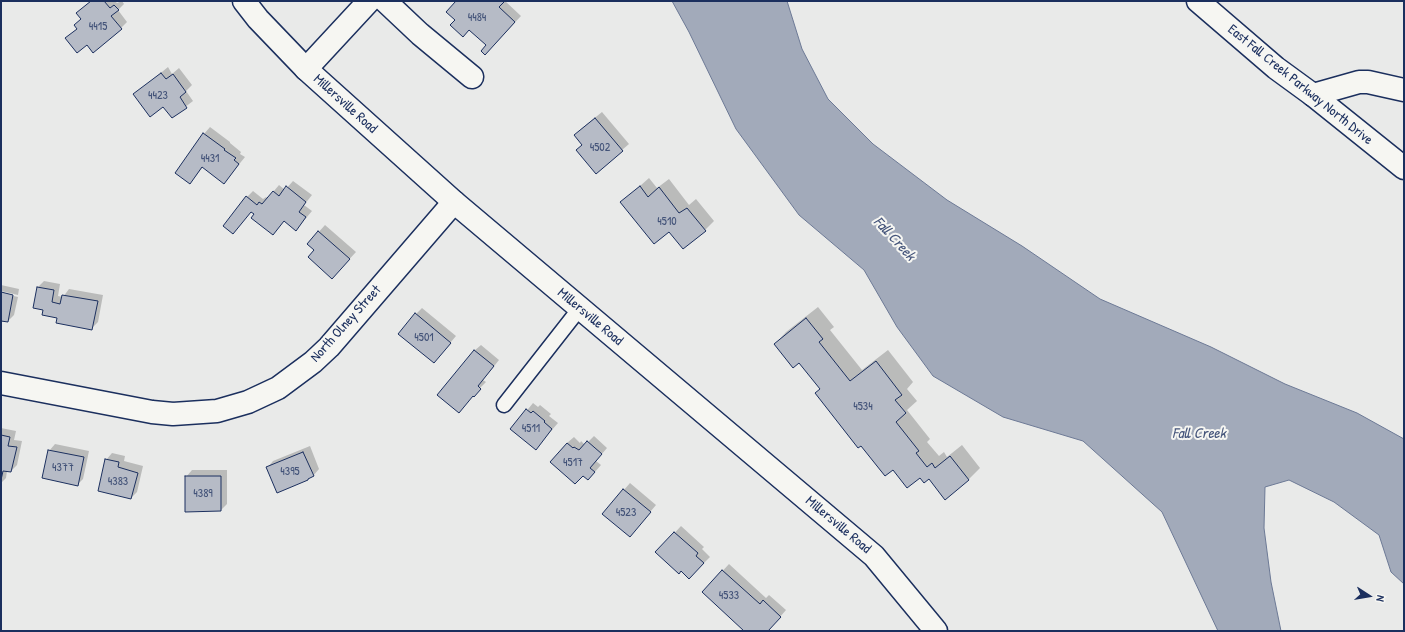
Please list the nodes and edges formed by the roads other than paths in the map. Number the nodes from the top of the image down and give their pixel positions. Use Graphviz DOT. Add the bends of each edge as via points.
graph roads {
  1 [pos="244,1"];
  2 [pos="370,1"];
  3 [pos="385,1"];
  4 [pos="1198,1"];
  5 [pos="306,69"];
  6 [pos="472,77"];
  7 [pos="1404,90"];
  8 [pos="1313,96"];
  9 [pos="1404,168"];
  10 [pos="454,202"];
  11 [pos="580,308"];
  12 [pos="1,383"];
  13 [pos="504,405"];
  14 [pos="936,631"];
  1 -- 5 [label="street, Millersville Road"];
  2 -- 5 [label="street"];
  3 -- 6 [label="street"];
  4 -- 8 [label="street, East Fall Creek Parkway North Drive"];
  5 -- 10 [label="street, Millersville Road"];
  7 -- 8 [label="street" via="1359,82"];
  8 -- 9 [label="street, East Fall Creek Parkway North Drive"];
  10 -- 11 [label="street, Millersville Road"];
  10 -- 12 [label="street, North Olney Street" via="329,347 278,388 248,402 217,411 173,414"];
  11 -- 13 [label="lane"];
  11 -- 14 [label="street, Millersville Road" via="874,556"];
}
